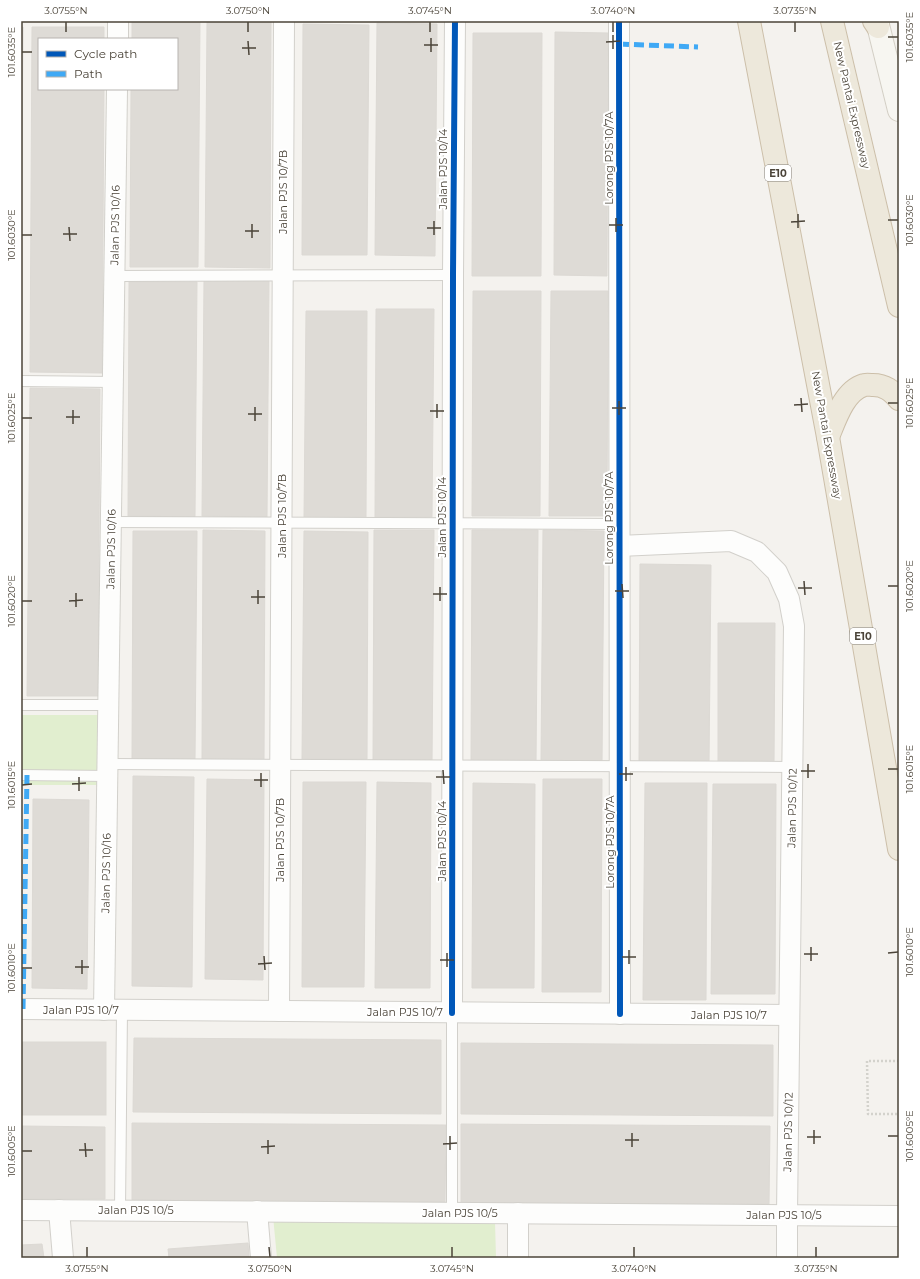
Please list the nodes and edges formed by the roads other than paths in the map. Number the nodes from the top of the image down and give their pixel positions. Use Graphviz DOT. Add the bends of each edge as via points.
graph roads {
  1 [pos="118,21"];
  2 [pos="284,21"];
  3 [pos="455,21"];
  4 [pos="619,21"];
  5 [pos="749,21"];
  6 [pos="832,21"];
  7 [pos="876,23"];
  8 [pos="118,38"];
  9 [pos="117,90"];
  10 [pos="899,110"];
  11 [pos="283,275"];
  12 [pos="453,275"];
  13 [pos="115,276"];
  14 [pos="899,306"];
  15 [pos="21,381"];
  16 [pos="113,382"];
  17 [pos="899,399"];
  18 [pos="828,437"];
  19 [pos="111,522"];
  20 [pos="282,523"];
  21 [pos="452,523"];
  22 [pos="619,524"];
  23 [pos="620,546"];
  24 [pos="21,705"];
  25 [pos="108,705"];
  26 [pos="280,765"];
  27 [pos="452,765"];
  28 [pos="620,766"];
  29 [pos="793,767"];
  30 [pos="108,770"];
  31 [pos="21,775"];
  32 [pos="899,849"];
  33 [pos="21,1009"];
  34 [pos="113,1010"];
  35 [pos="279,1011"];
  36 [pos="452,1013"];
  37 [pos="620,1014"];
  38 [pos="790,1016"];
  39 [pos="21,1210"];
  40 [pos="59,1210"];
  41 [pos="120,1210"];
  42 [pos="257,1211"];
  43 [pos="452,1213"];
  44 [pos="518,1213"];
  45 [pos="787,1215"];
  46 [pos="899,1216"];
  47 [pos="63,1258"];
  48 [pos="261,1258"];
  49 [pos="518,1258"];
  50 [pos="788,1258"];
  1 -- 8 [label="street"];
  2 -- 11 [label="street, Jalan PJS 10/7B"];
  3 -- 12 [label="street, Jalan PJS 10/14"];
  4 -- 22 [label="street, Lorong PJS 10/7A"];
  5 -- 18 [label="highway, New Pantai Expressway / E10"];
  6 -- 14 [label="highway, New Pantai Expressway"];
  7 -- 10 [label="main road"];
  9 -- 13 [label="street, Jalan PJS 10/16"];
  11 -- 12 [label="lane"];
  11 -- 13 [label="lane"];
  11 -- 20 [label="street, Jalan PJS 10/7B"];
  12 -- 21 [label="street, Jalan PJS 10/14"];
  13 -- 16 [label="street, Jalan PJS 10/16"];
  15 -- 16 [label="lane"];
  16 -- 19 [label="street, Jalan PJS 10/16"];
  17 -- 18 [label="highway" via="892,390 880,385 864,385 844,401"];
  18 -- 32 [label="highway, New Pantai Expressway / E10"];
  19 -- 20 [label="lane"];
  19 -- 25 [label="street, Jalan PJS 10/16"];
  20 -- 21 [label="lane"];
  20 -- 26 [label="street, Jalan PJS 10/7B"];
  21 -- 22 [label="lane"];
  21 -- 27 [label="street, Jalan PJS 10/14"];
  22 -- 23 [label="street, Lorong PJS 10/7A"];
  23 -- 28 [label="street, Lorong PJS 10/7A"];
  23 -- 29 [label="street, Jalan PJS 10/12" via="731,541 757,552 777,572 790,599 794,626"];
  24 -- 25 [label="lane"];
  25 -- 30 [label="street, Jalan PJS 10/16"];
  26 -- 27 [label="lane"];
  26 -- 30 [label="lane"];
  26 -- 35 [label="street, Jalan PJS 10/7B"];
  27 -- 28 [label="lane"];
  27 -- 36 [label="street, Jalan PJS 10/14"];
  28 -- 29 [label="lane"];
  28 -- 37 [label="street, Lorong PJS 10/7A"];
  29 -- 38 [label="street, Jalan PJS 10/12"];
  30 -- 31 [label="lane"];
  30 -- 34 [label="street, Jalan PJS 10/16"];
  33 -- 34 [label="street, Jalan PJS 10/7"];
  34 -- 35 [label="street, Jalan PJS 10/7"];
  34 -- 41 [label="lane"];
  35 -- 36 [label="street, Jalan PJS 10/7"];
  36 -- 37 [label="street, Jalan PJS 10/7"];
  36 -- 43 [label="lane"];
  37 -- 38 [label="street, Jalan PJS 10/7"];
  38 -- 45 [label="street, Jalan PJS 10/12"];
  39 -- 40 [label="street, Jalan PJS 10/5"];
  40 -- 41 [label="street, Jalan PJS 10/5"];
  40 -- 47 [label="street"];
  41 -- 42 [label="street, Jalan PJS 10/5"];
  42 -- 43 [label="street, Jalan PJS 10/5"];
  42 -- 48 [label="street"];
  43 -- 44 [label="street, Jalan PJS 10/5"];
  44 -- 45 [label="street, Jalan PJS 10/5"];
  44 -- 49 [label="street"];
  45 -- 46 [label="street, Jalan PJS 10/5"];
  45 -- 50 [label="street, Jalan PJS 10/12"];
}
